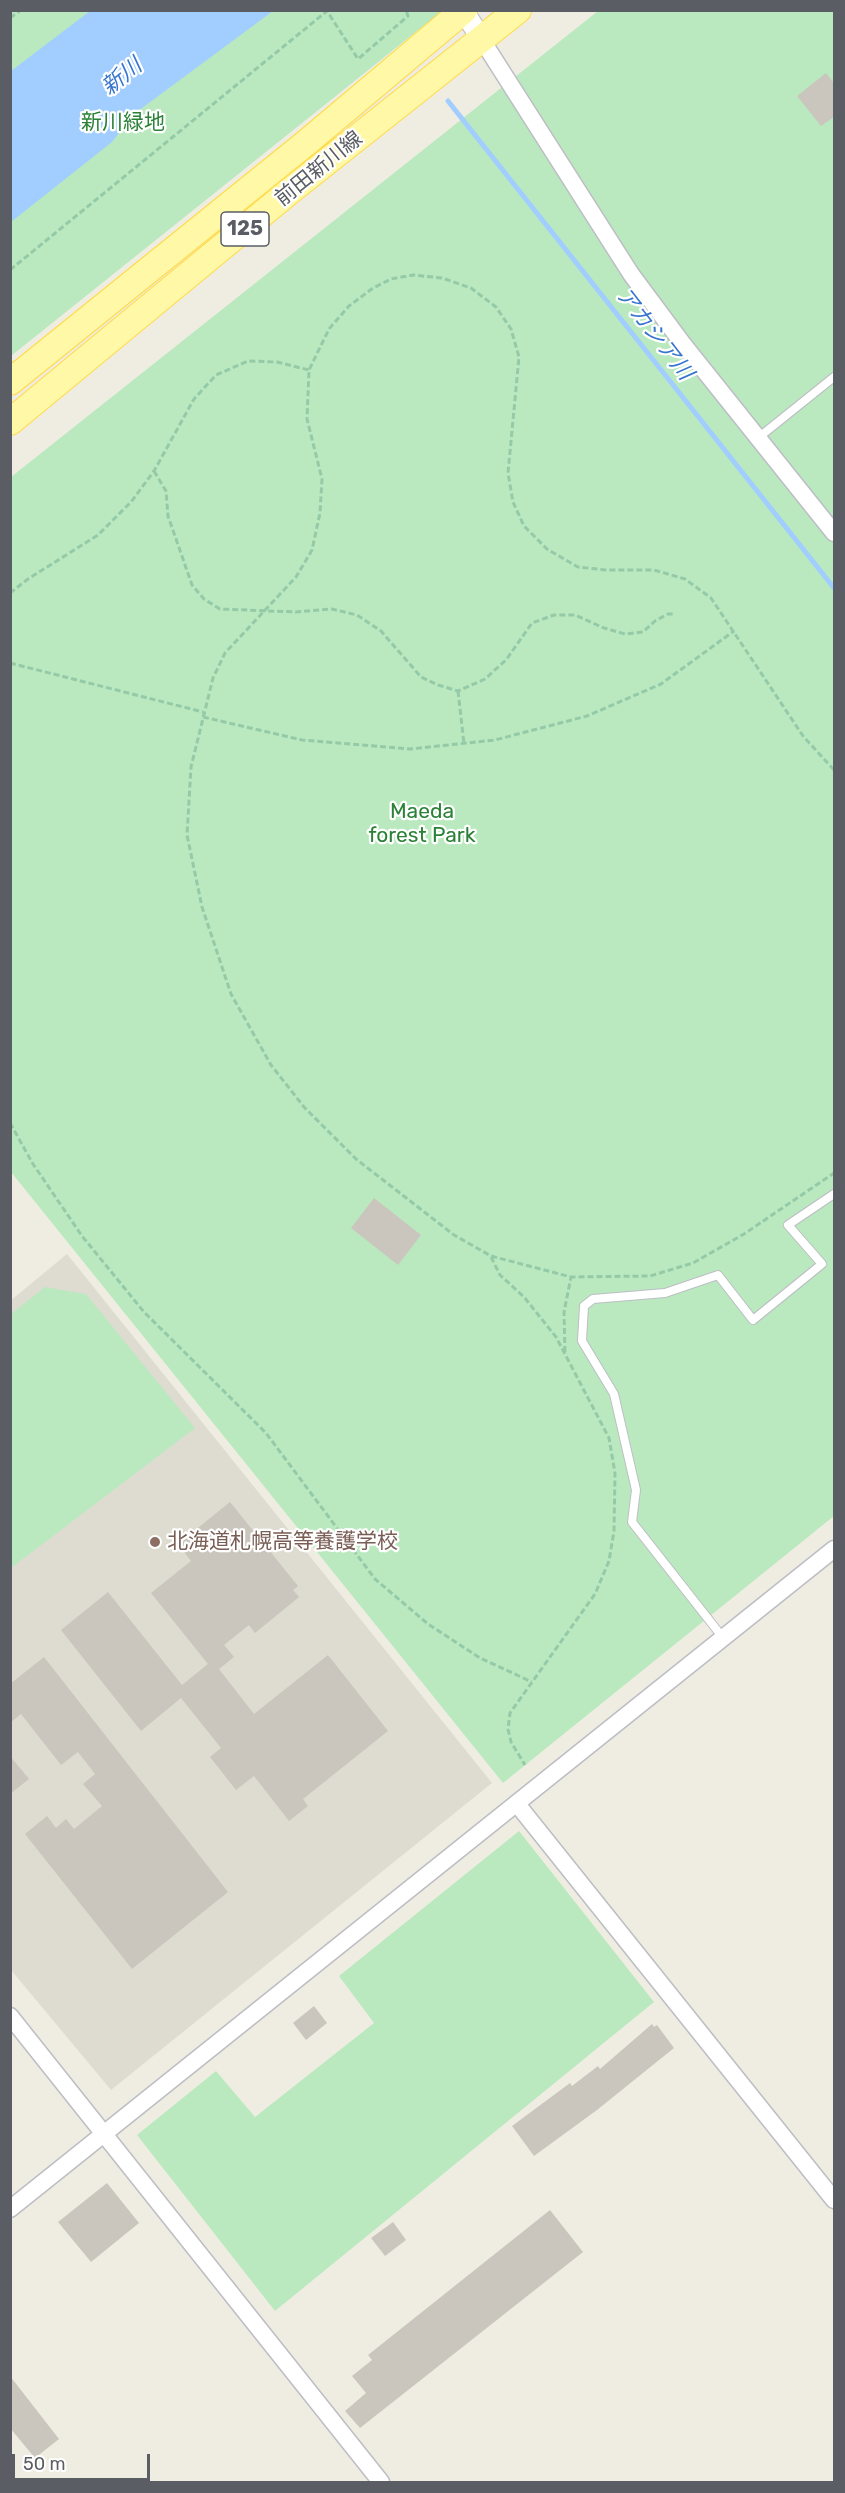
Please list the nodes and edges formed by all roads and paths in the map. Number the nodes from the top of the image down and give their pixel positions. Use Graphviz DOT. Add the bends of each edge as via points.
graph roads {
  1 [pos="21,10"];
  2 [pos="406,10"];
  3 [pos="518,10"];
  4 [pos="463,11"];
  5 [pos="10,18"];
  6 [pos="482,40"];
  7 [pos="10,270"];
  8 [pos="309,370"];
  9 [pos="834,377"];
  10 [pos="10,382"];
  11 [pos="10,422"];
  12 [pos="758,438"];
  13 [pos="154,471"];
  14 [pos="834,532"];
  15 [pos="10,593"];
  16 [pos="263,612"];
  17 [pos="675,614"];
  18 [pos="735,631"];
  19 [pos="10,663"];
  20 [pos="458,690"];
  21 [pos="203,715"];
  22 [pos="464,744"];
  23 [pos="834,770"];
  24 [pos="10,1123"];
  25 [pos="834,1173"];
  26 [pos="834,1194"];
  27 [pos="491,1256"];
  28 [pos="571,1277"];
  29 [pos="565,1354"];
  30 [pos="834,1549"];
  31 [pos="724,1639"];
  32 [pos="532,1682"];
  33 [pos="525,1765"];
  34 [pos="518,1804"];
  35 [pos="10,2016"];
  36 [pos="105,2134"];
  37 [pos="834,2199"];
  38 [pos="10,2210"];
  39 [pos="381,2482"];
  1 -- 5 [label="path"];
  2 -- 7 [label="path" via="408,16 358,59 327,12"];
  3 -- 6 [label="main road, 前田新川線 / 125"];
  4 -- 6 [label="street"];
  4 -- 10 [label="main road, 前田新川線 / 125"];
  6 -- 11 [label="main road, 前田新川線 / 125"];
  6 -- 12 [label="street" via="631,274"];
  8 -- 13 [label="path" via="277,362 248,362 216,375 194,399"];
  8 -- 16 [label="path" via="307,419 322,479 320,513 312,550"];
  8 -- 18 [label="path" via="329,329 349,306 373,288 413,275 442,278 471,288 501,314 511,329 519,357 508,473 513,502 524,526 547,549 578,567 654,570 685,579 711,598"];
  9 -- 12 [label="lane"];
  12 -- 14 [label="street"];
  13 -- 15 [label="path" via="131,502 98,535"];
  13 -- 16 [label="path" via="166,491 168,516 192,585 220,609"];
  16 -- 20 [label="path" via="332,609 357,615 381,631 421,677"];
  16 -- 21 [label="path" via="225,653"];
  17 -- 20 [label="path" via="655,621 643,632 625,634 575,615 554,615 532,623 506,660 485,679"];
  18 -- 22 [label="path" via="661,684 587,716"];
  18 -- 23 [label="path" via="804,736"];
  19 -- 21 [label="path"];
  20 -- 22 [label="path"];
  21 -- 22 [label="path" via="302,740 410,749"];
  21 -- 27 [label="path" via="192,767 188,835 202,907 231,994 271,1065 304,1107 356,1159 454,1235"];
  24 -- 32 [label="path" via="82,1236 144,1312 266,1433 375,1579 428,1624 480,1658"];
  25 -- 28 [label="path" via="693,1263 650,1276"];
  26 -- 31 [label="lane" via="788,1225 822,1264 753,1320 718,1275 665,1293 592,1299 584,1306 582,1341 614,1394 636,1490 632,1522"];
  27 -- 28 [label="path"];
  27 -- 29 [label="path" via="500,1275 524,1297"];
  28 -- 29 [label="path" via="564,1312"];
  29 -- 32 [label="path" via="609,1438 615,1473 614,1531 609,1561 595,1594"];
  30 -- 31 [label="street"];
  31 -- 34 [label="street"];
  32 -- 33 [label="path" via="510,1713 508,1729"];
  34 -- 36 [label="street"];
  34 -- 37 [label="street"];
  35 -- 36 [label="street"];
  36 -- 38 [label="street"];
  36 -- 39 [label="street"];
}
